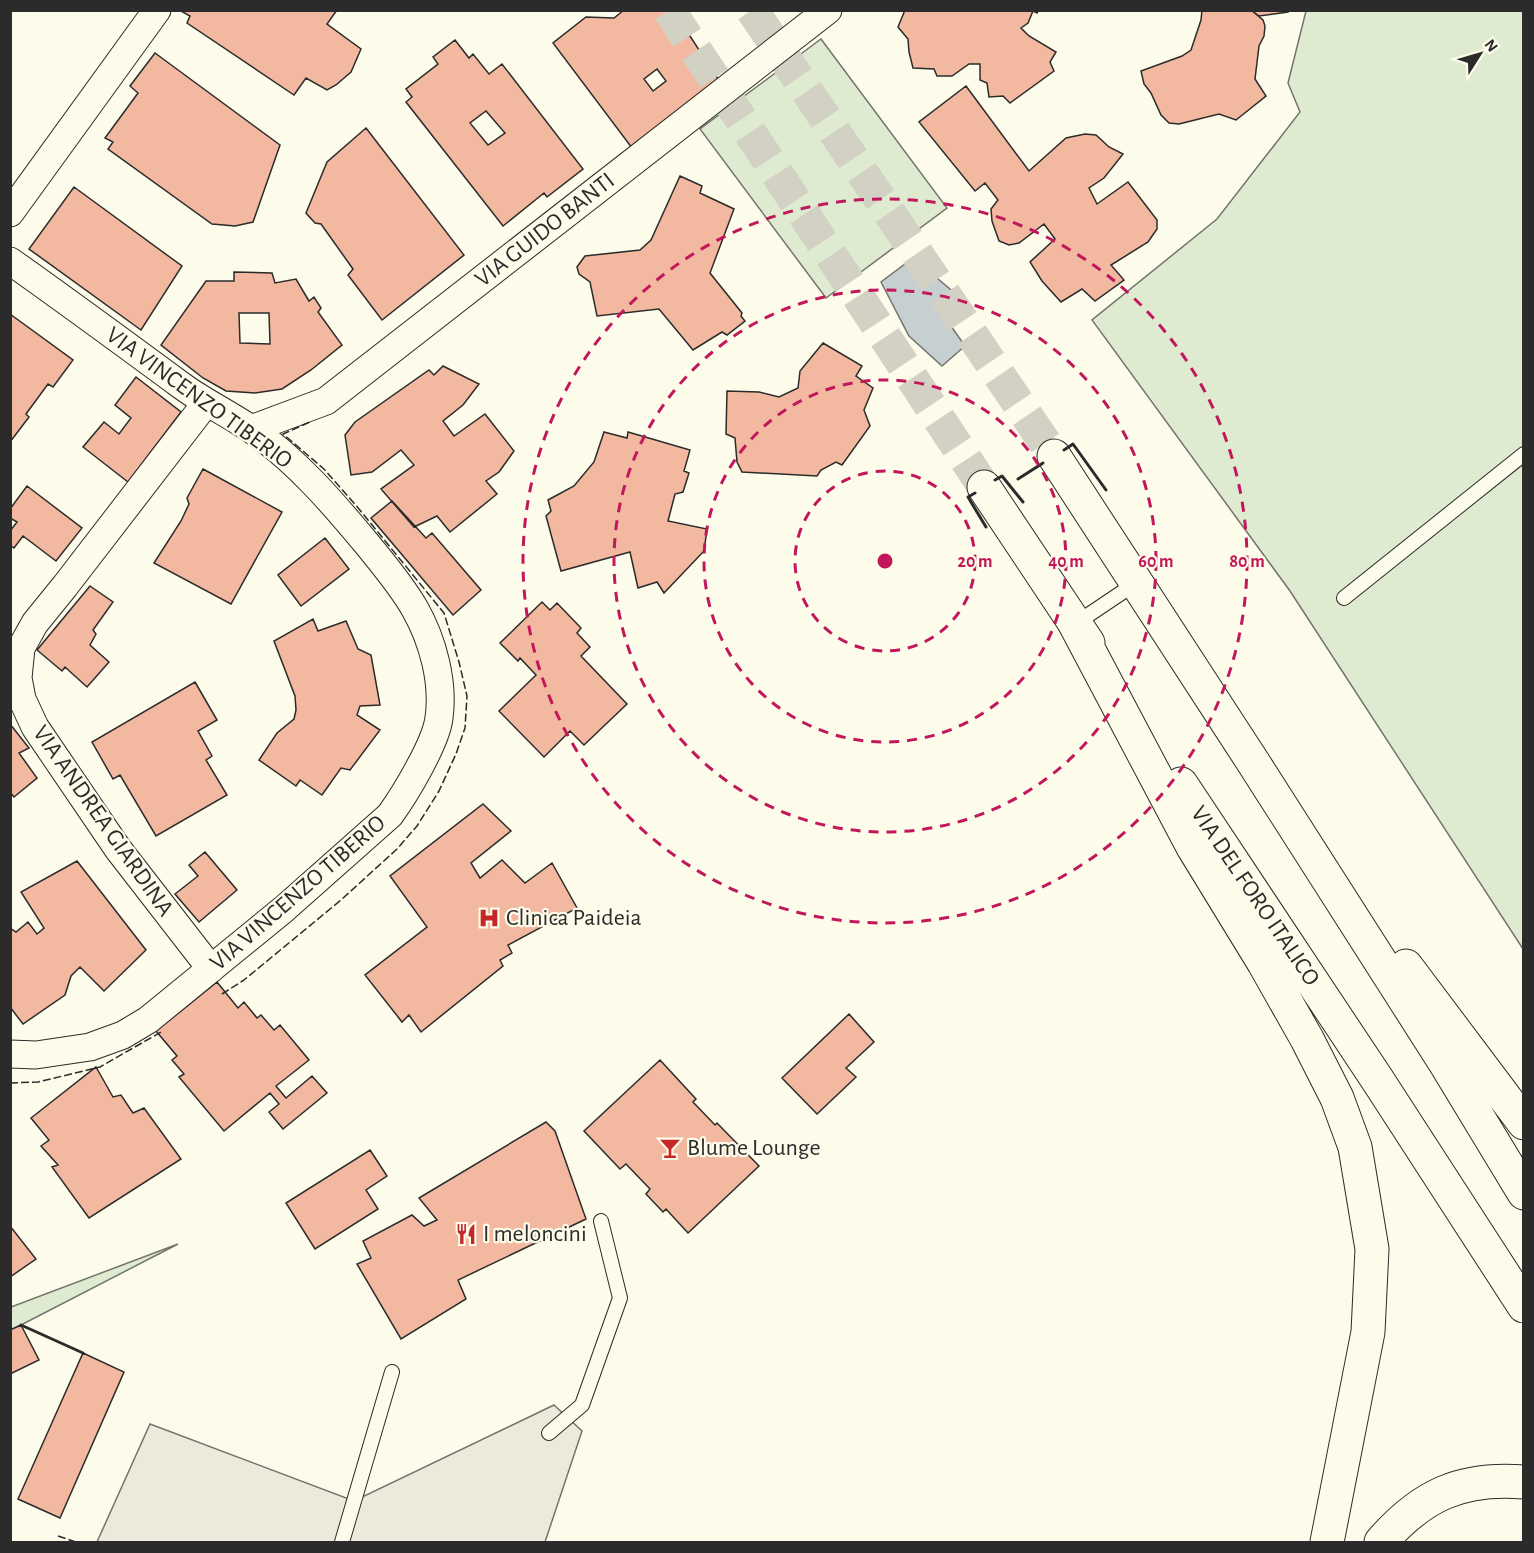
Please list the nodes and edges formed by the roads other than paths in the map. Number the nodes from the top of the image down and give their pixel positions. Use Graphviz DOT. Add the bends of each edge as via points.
graph roads {
  1 [pos="157,10"];
  2 [pos="828,10"];
  3 [pos="10,213"];
  4 [pos="10,261"];
  5 [pos="206,403"];
  6 [pos="252,429"];
  7 [pos="1524,454"];
  8 [pos="1054,456"];
  9 [pos="984,487"];
  10 [pos="1136,582"];
  11 [pos="1344,598"];
  12 [pos="1075,624"];
  13 [pos="1253,762"];
  14 [pos="211,969"];
  15 [pos="10,1054"];
  16 [pos="1524,1123"];
  17 [pos="1524,1193"];
  18 [pos="601,1221"];
  19 [pos="1524,1306"];
  20 [pos="392,1372"];
  21 [pos="549,1433"];
  22 [pos="1524,1482"];
  23 [pos="342,1542"];
  24 [pos="1327,1542"];
  25 [pos="1381,1542"];
  1 -- 3 [label="street"];
  2 -- 6 [label="street, VIA GUIDO BANTI" via="326,401"];
  4 -- 5 [label="street, VIA VINCENZO TIBERIO"];
  5 -- 6 [label="street, VIA VINCENZO TIBERIO"];
  5 -- 14 [label="street, VIA ANDREA GIARDINA" via="35,623 21,648 18,678 22,699 39,735 118,849"];
  6 -- 14 [label="street, VIA VINCENZO TIBERIO" via="322,493 403,589 416,611 436,664 440,709 434,737 390,814"];
  7 -- 11 [label="lane"];
  8 -- 10 [label="highway"];
  9 -- 12 [label="highway, VIA DEL FORO ITALICO"];
  10 -- 12 [label="lane"];
  10 -- 13 [label="highway"];
  12 -- 19 [label="highway, VIA DEL FORO ITALICO"];
  12 -- 24 [label="highway" via="1194,847 1307,1039 1356,1147 1372,1249 1368,1332"];
  13 -- 16 [label="highway"];
  13 -- 17 [label="highway"];
  14 -- 15 [label="street, VIA VINCENZO TIBERIO" via="148,1020 107,1042 57,1053"];
  18 -- 21 [label="lane" via="620,1298 582,1405"];
  20 -- 23 [label="lane"];
  22 -- 25 [label="highway" via="1483,1481 1442,1492 1408,1515"];
}
